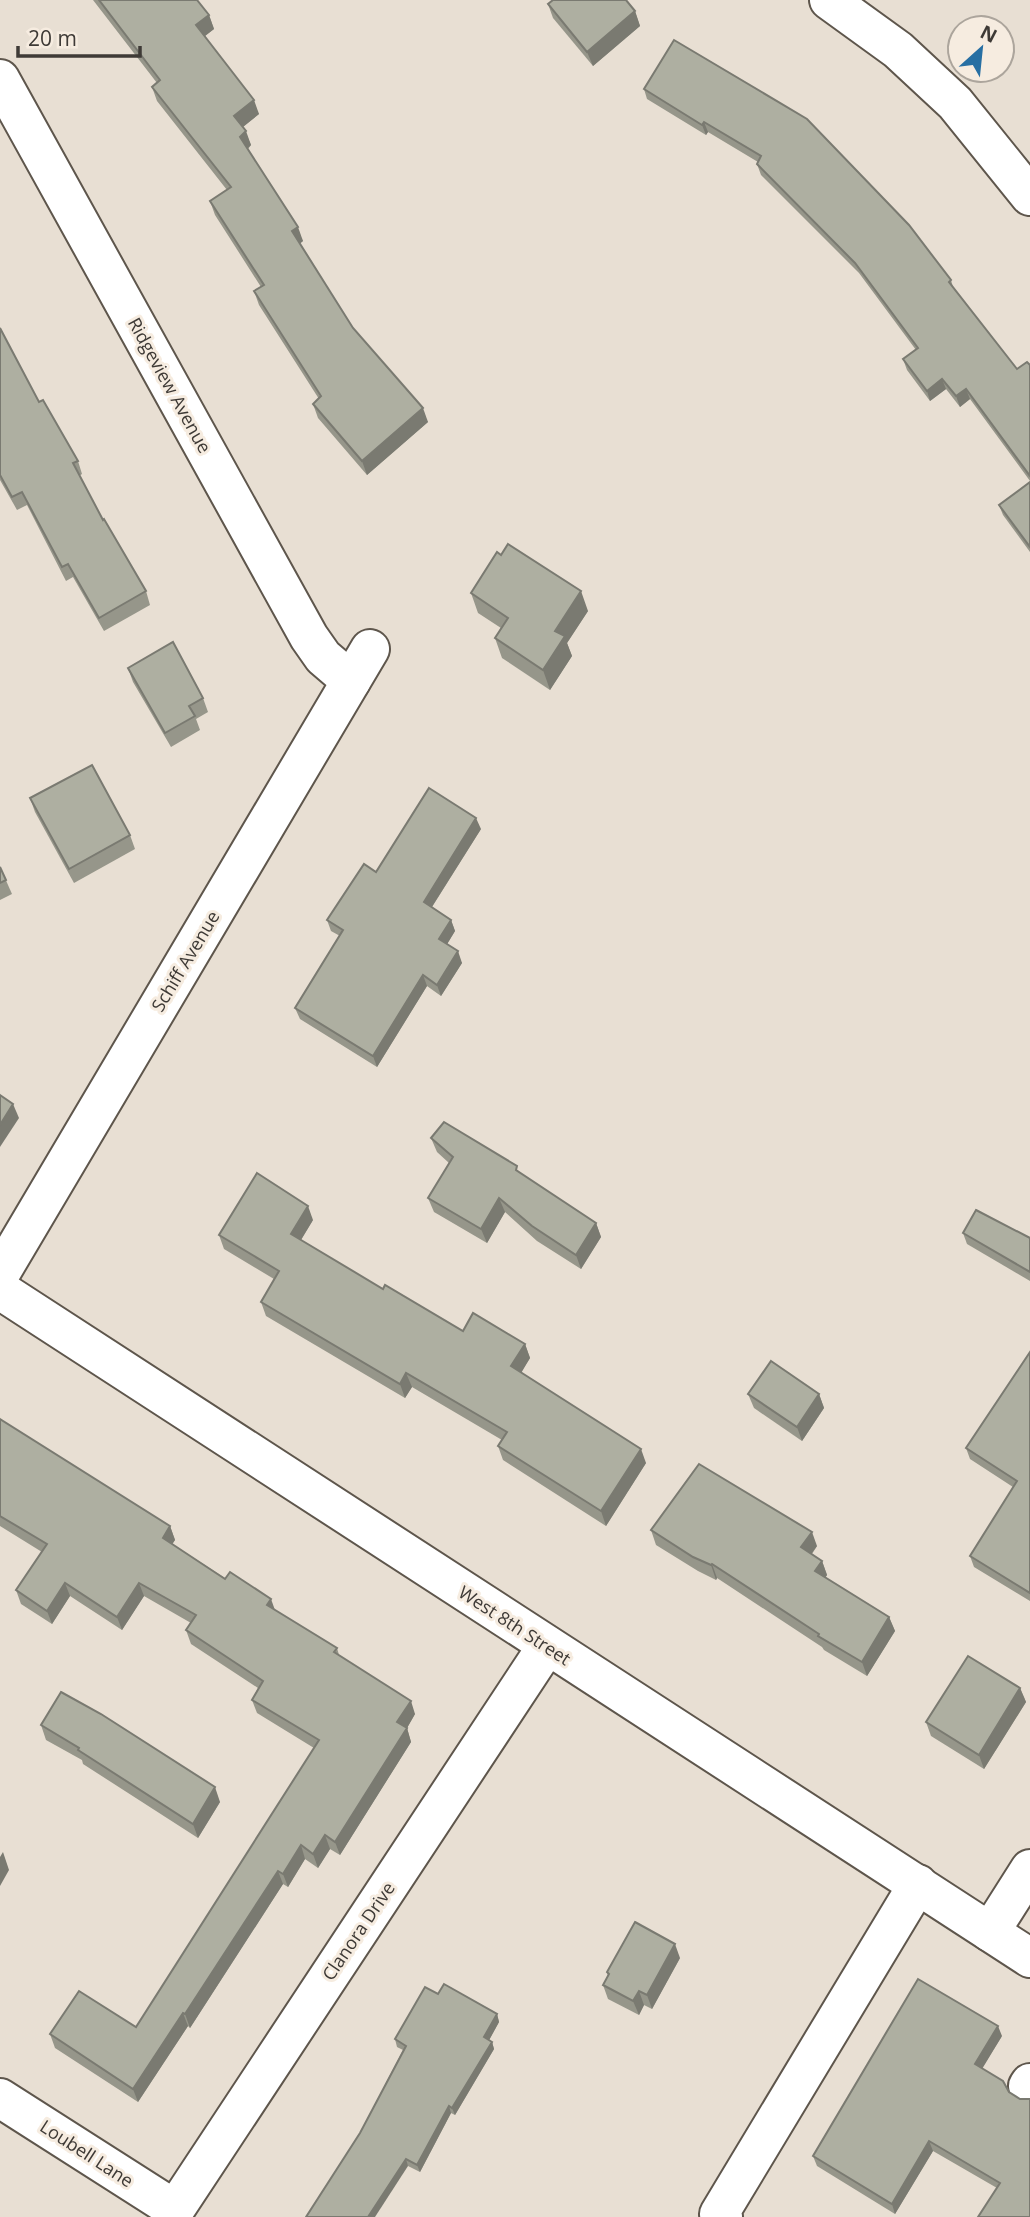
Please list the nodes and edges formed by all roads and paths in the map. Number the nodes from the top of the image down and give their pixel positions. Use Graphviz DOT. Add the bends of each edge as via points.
graph roads {
  1 [pos="829,0"];
  2 [pos="0,79"];
  3 [pos="1030,196"];
  4 [pos="370,649"];
  5 [pos="351,681"];
  6 [pos="0,1274"];
  7 [pos="0,1290"];
  8 [pos="547,1646"];
  9 [pos="1030,1869"];
  10 [pos="918,1884"];
  11 [pos="990,1932"];
  12 [pos="1030,1958"];
  13 [pos="0,2098"];
  14 [pos="172,2213"];
  15 [pos="721,2216"];
  1 -- 3 [label="street" via="898,50 955,103"];
  2 -- 5 [label="street, Ridgeview Avenue" via="309,637 323,657"];
  4 -- 5 [label="street, Schiff Avenue"];
  5 -- 6 [label="street, Schiff Avenue"];
  7 -- 8 [label="street, West 8th Street"];
  8 -- 10 [label="street, West 8th Street"];
  8 -- 14 [label="street, Clanora Drive"];
  9 -- 11 [label="street"];
  10 -- 11 [label="street, West 8th Street"];
  10 -- 15 [label="street"];
  11 -- 12 [label="street, West 8th Street"];
  13 -- 14 [label="street, Loubell Lane"];
}
